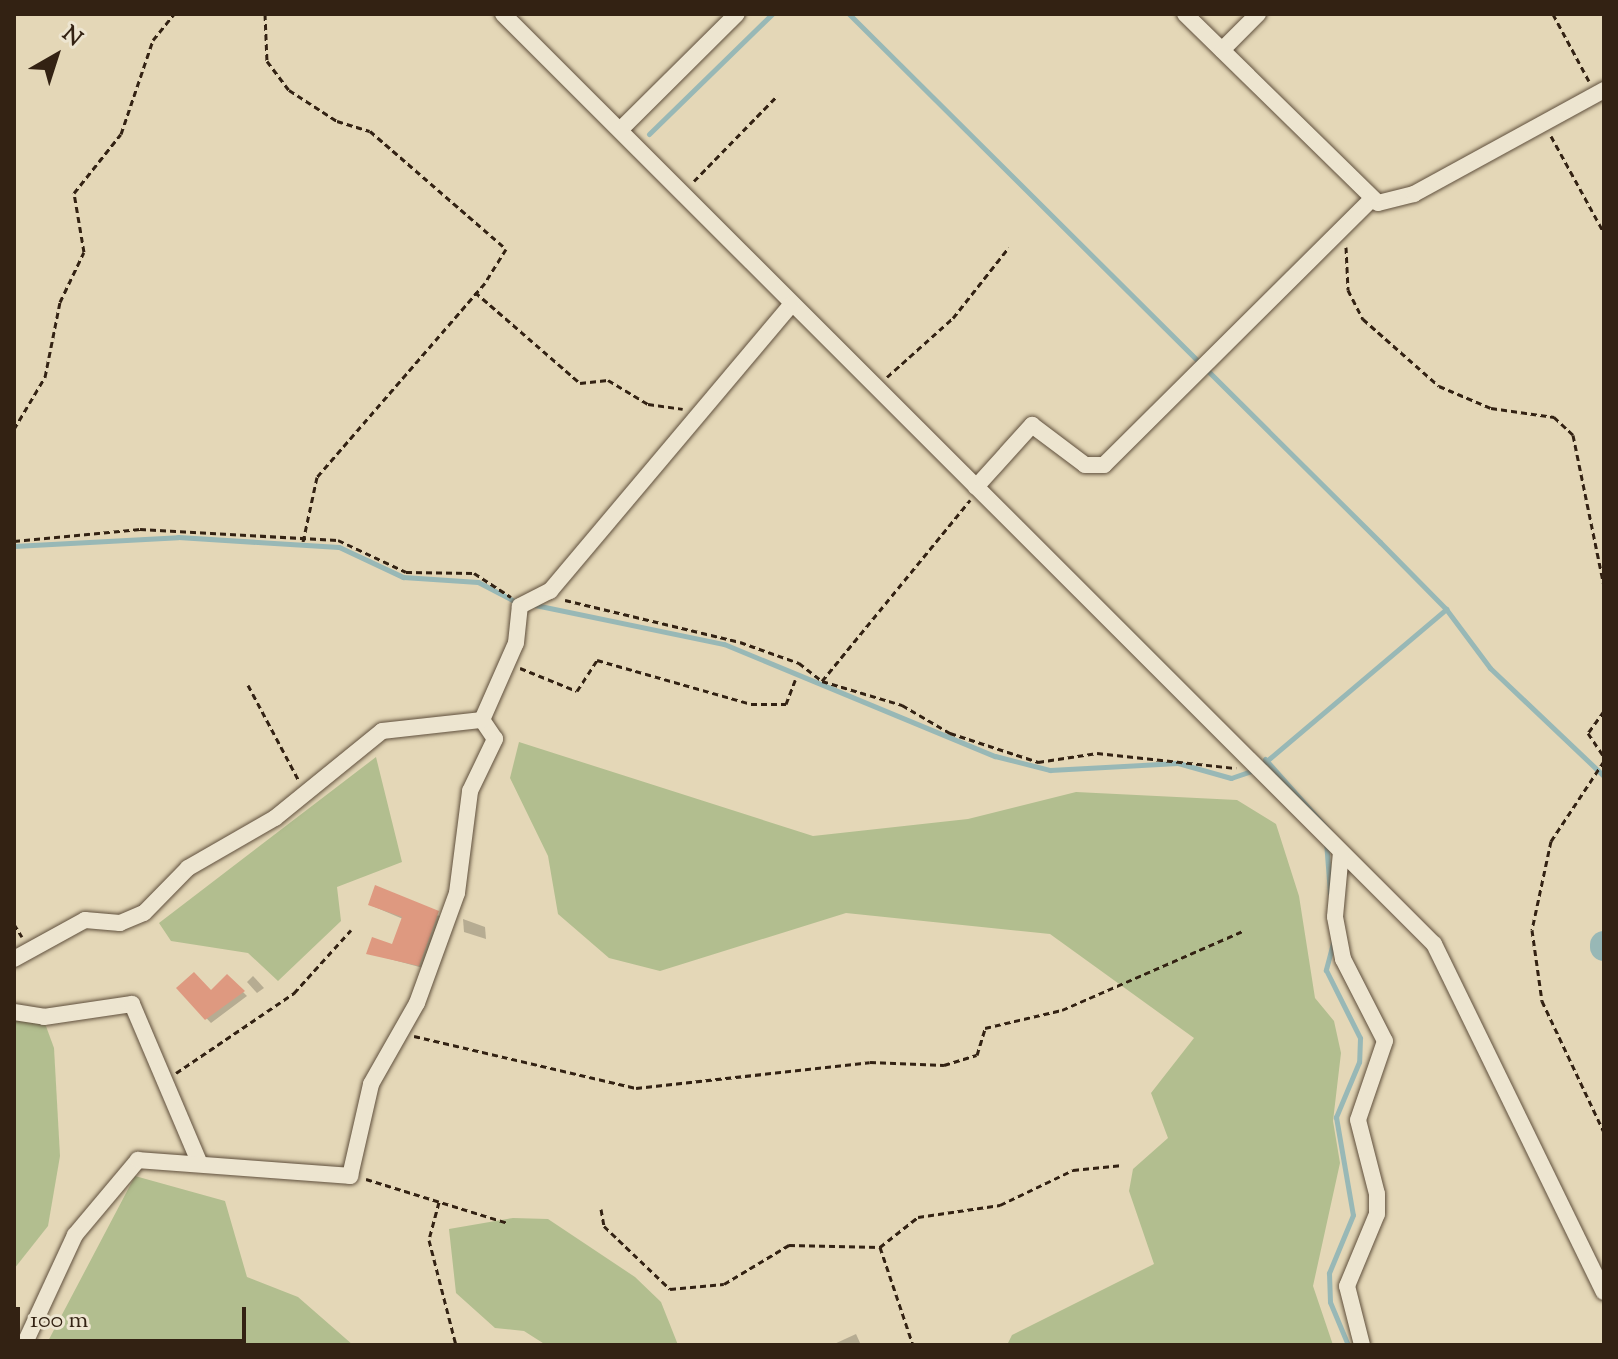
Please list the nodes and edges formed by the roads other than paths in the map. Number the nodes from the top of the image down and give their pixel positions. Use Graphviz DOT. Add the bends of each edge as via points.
graph roads {
  1 [pos="503,14"];
  2 [pos="737,14"];
  3 [pos="1185,14"];
  4 [pos="1258,14"];
  5 [pos="1222,50"];
  6 [pos="1600,92"];
  7 [pos="621,129"];
  8 [pos="1372,199"];
  9 [pos="792,304"];
  10 [pos="976,487"];
  11 [pos="482,720"];
  12 [pos="1341,852"];
  13 [pos="14,959"];
  14 [pos="14,1012"];
  15 [pos="199,1162"];
  16 [pos="1604,1292"];
  17 [pos="24,1345"];
  18 [pos="1362,1345"];
  1 -- 7 [label="street"];
  2 -- 7 [label="street"];
  3 -- 5 [label="street"];
  4 -- 5 [label="street"];
  5 -- 8 [label="street"];
  6 -- 8 [label="street" via="1414,194"];
  7 -- 9 [label="street"];
  8 -- 10 [label="street" via="1104,465 1085,465 1032,425"];
  9 -- 10 [label="street"];
  9 -- 11 [label="street" via="546,594 523,602 509,663"];
  10 -- 12 [label="street"];
  11 -- 13 [label="street" via="382,731 305,791 188,868 144,913 120,923 85,920"];
  11 -- 15 [label="street" via="495,739 470,791 457,893 423,990 366,1095 351,1174 224,1170"];
  12 -- 16 [label="street" via="1450,966"];
  12 -- 18 [label="street" via="1335,917 1343,959 1385,1041 1358,1120 1377,1204 1347,1286"];
  14 -- 15 [label="street" via="44,1017 130,1002"];
  15 -- 17 [label="street" via="131,1165 75,1235"];
}
